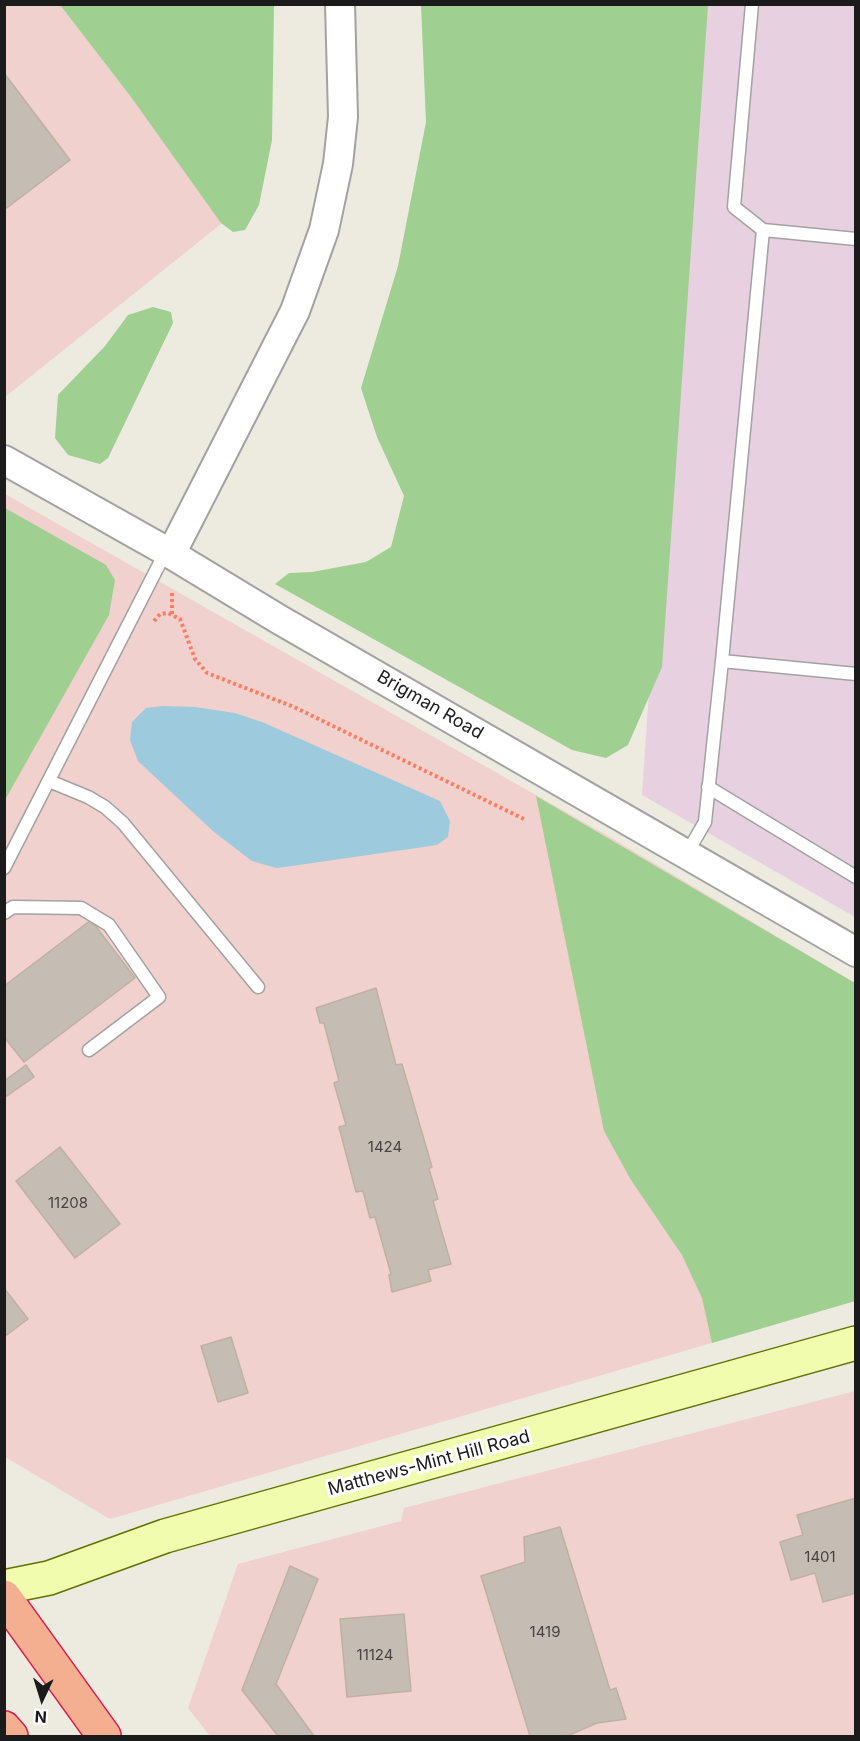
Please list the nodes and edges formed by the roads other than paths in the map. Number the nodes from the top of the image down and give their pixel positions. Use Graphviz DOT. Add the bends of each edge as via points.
graph roads {
  1 [pos="340,4"];
  2 [pos="752,4"];
  3 [pos="763,230"];
  4 [pos="855,239"];
  5 [pos="4,460"];
  6 [pos="168,553"];
  7 [pos="722,662"];
  8 [pos="855,674"];
  9 [pos="49,781"];
  10 [pos="708,787"];
  11 [pos="687,853"];
  12 [pos="4,868"];
  13 [pos="855,877"];
  14 [pos="4,913"];
  15 [pos="855,952"];
  16 [pos="258,987"];
  17 [pos="89,1050"];
  18 [pos="855,1343"];
  19 [pos="4,1587"];
  20 [pos="4,1597"];
  21 [pos="4,1728"];
  22 [pos="11,1737"];
  23 [pos="104,1737"];
  1 -- 6 [label="street" via="343,117 324,230 295,311"];
  2 -- 3 [label="lane" via="734,207"];
  3 -- 4 [label="lane"];
  3 -- 7 [label="lane"];
  5 -- 6 [label="street, Brigman Road"];
  6 -- 9 [label="lane"];
  6 -- 11 [label="street, Brigman Road"];
  7 -- 8 [label="lane"];
  7 -- 10 [label="lane"];
  9 -- 12 [label="lane"];
  9 -- 16 [label="lane" via="96,802 123,823"];
  10 -- 11 [label="lane" via="705,822"];
  10 -- 13 [label="lane"];
  11 -- 15 [label="street, Brigman Road"];
  14 -- 17 [label="lane" via="14,907 81,908 109,925 159,997"];
  18 -- 19 [label="main road, Matthews-Mint Hill Road" via="165,1536 49,1578"];
  20 -- 23 [label="highway"];
  21 -- 22 [label="highway"];
}
